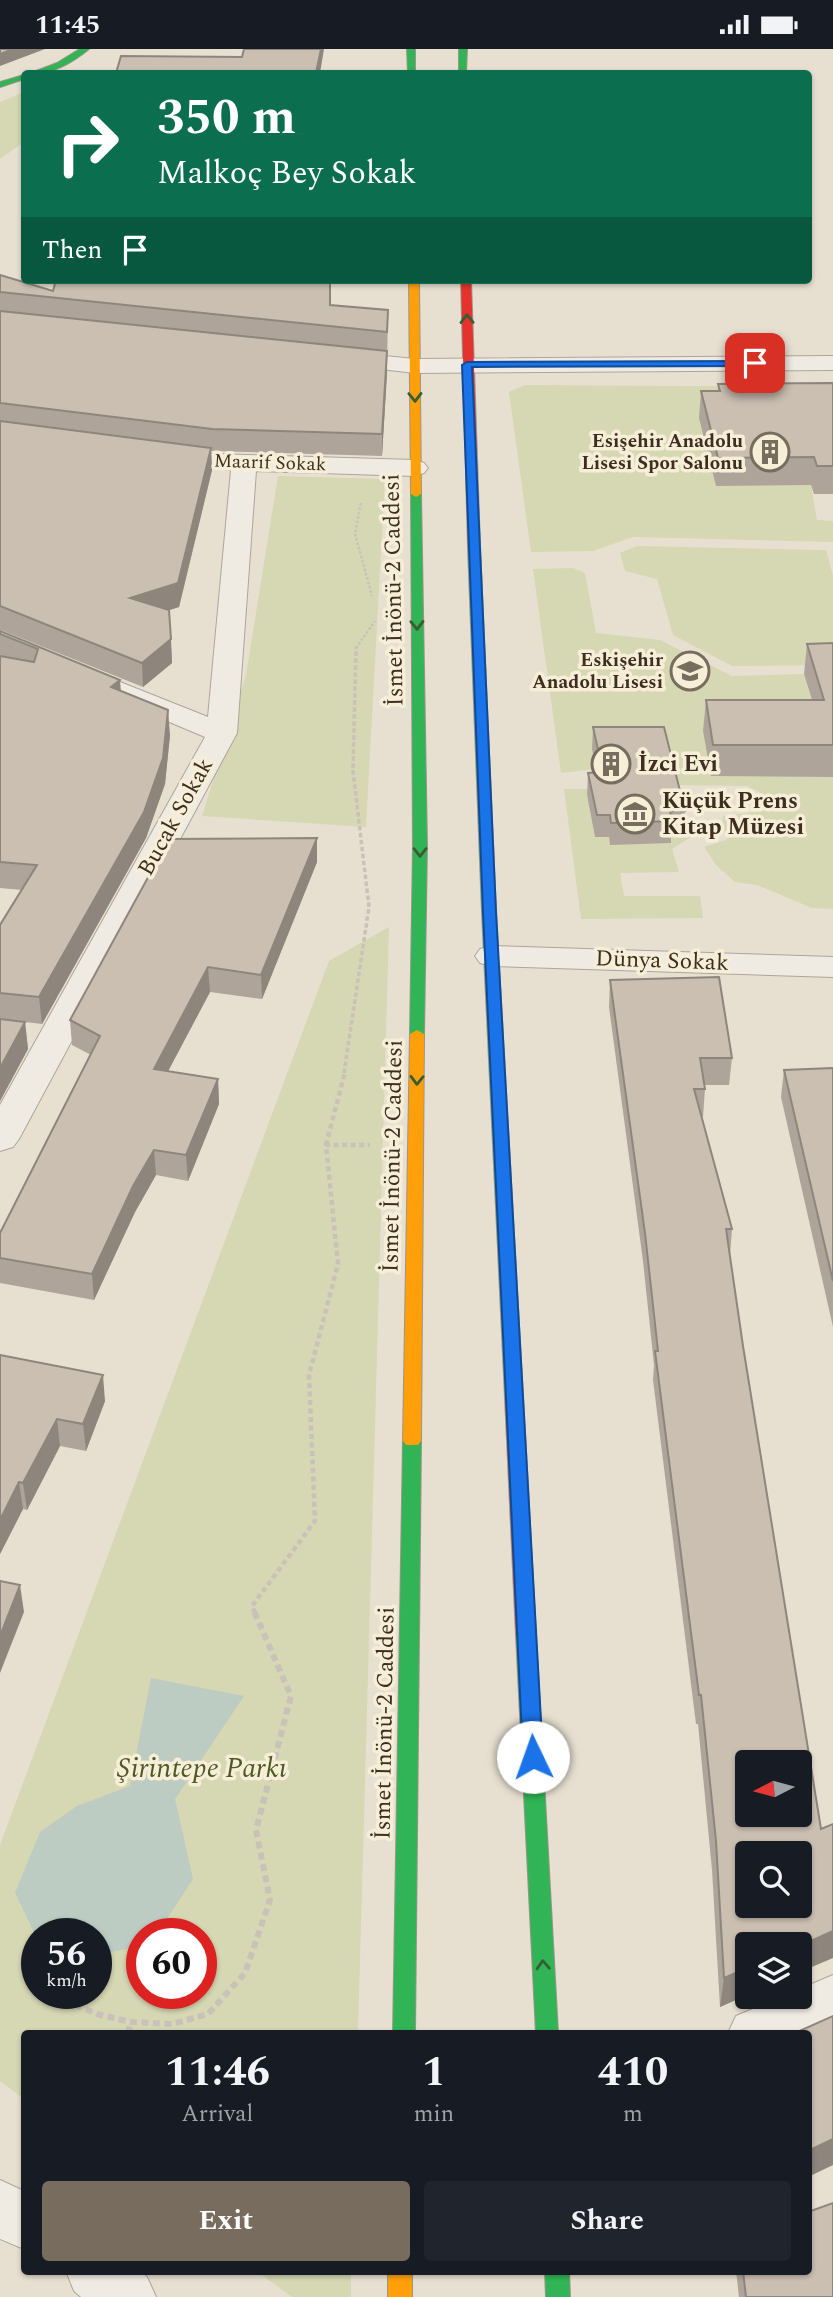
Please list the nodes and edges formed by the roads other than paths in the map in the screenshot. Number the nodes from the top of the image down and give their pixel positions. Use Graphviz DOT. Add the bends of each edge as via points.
graph roads {
  1 [pos="85,49"];
  2 [pos="411,49"];
  3 [pos="463,49"];
  4 [pos="44,70"];
  5 [pos="412,70"];
  6 [pos="463,70"];
  7 [pos="21,78"];
  8 [pos="0,85"];
  9 [pos="414,284"];
  10 [pos="466,284"];
  11 [pos="318,356"];
  12 [pos="833,363"];
  13 [pos="467,365"];
  14 [pos="415,366"];
  15 [pos="133,451"];
  16 [pos="244,463"];
  17 [pos="415,468"];
  18 [pos="93,680"];
  19 [pos="222,733"];
  20 [pos="492,956"];
  21 [pos="833,967"];
  22 [pos="14,1034"];
  23 [pos="55,1039"];
  24 [pos="0,1139"];
  25 [pos="833,1999"];
  26 [pos="404,2030"];
  27 [pos="547,2030"];
  28 [pos="762,2030"];
  29 [pos="0,2207"];
  30 [pos="21,2220"];
  31 [pos="100,2275"];
  32 [pos="400,2275"];
  33 [pos="557,2275"];
  34 [pos="126,2297"];
  35 [pos="400,2297"];
  36 [pos="558,2297"];
  1 -- 4 [label="main road"];
  2 -- 5 [label="main road"];
  3 -- 6 [label="main road"];
  7 -- 8 [label="main road"];
  9 -- 14 [label="main road, İsmet İnönü-2 Caddesi"];
  13 -- 10 [label="main road, one-way"];
  11 -- 14 [label="street"];
  12 -- 13 [label="street"];
  13 -- 14 [label="street"];
  13 -- 20 [label="main road"];
  14 -- 17 [label="main road, İsmet İnönü-2 Caddesi, one-way"];
  15 -- 16 [label="street, Maarif Sokak"];
  16 -- 17 [label="street, Maarif Sokak"];
  16 -- 19 [label="street, Bucak Sokak"];
  17 -- 26 [label="main road, İsmet İnönü-2 Caddesi, one-way" via="420,846"];
  18 -- 19 [label="street"];
  19 -- 23 [label="street, Bucak Sokak"];
  20 -- 21 [label="street, Dünya Sokak"];
  27 -- 20 [label="main road, one-way"];
  22 -- 23 [label="street"];
  23 -- 24 [label="street, Bucak Sokak"];
  25 -- 28 [label="street"];
  29 -- 30 [label="street"];
  31 -- 34 [label="street"];
  32 -- 35 [label="main road"];
  33 -- 36 [label="main road"];
}
